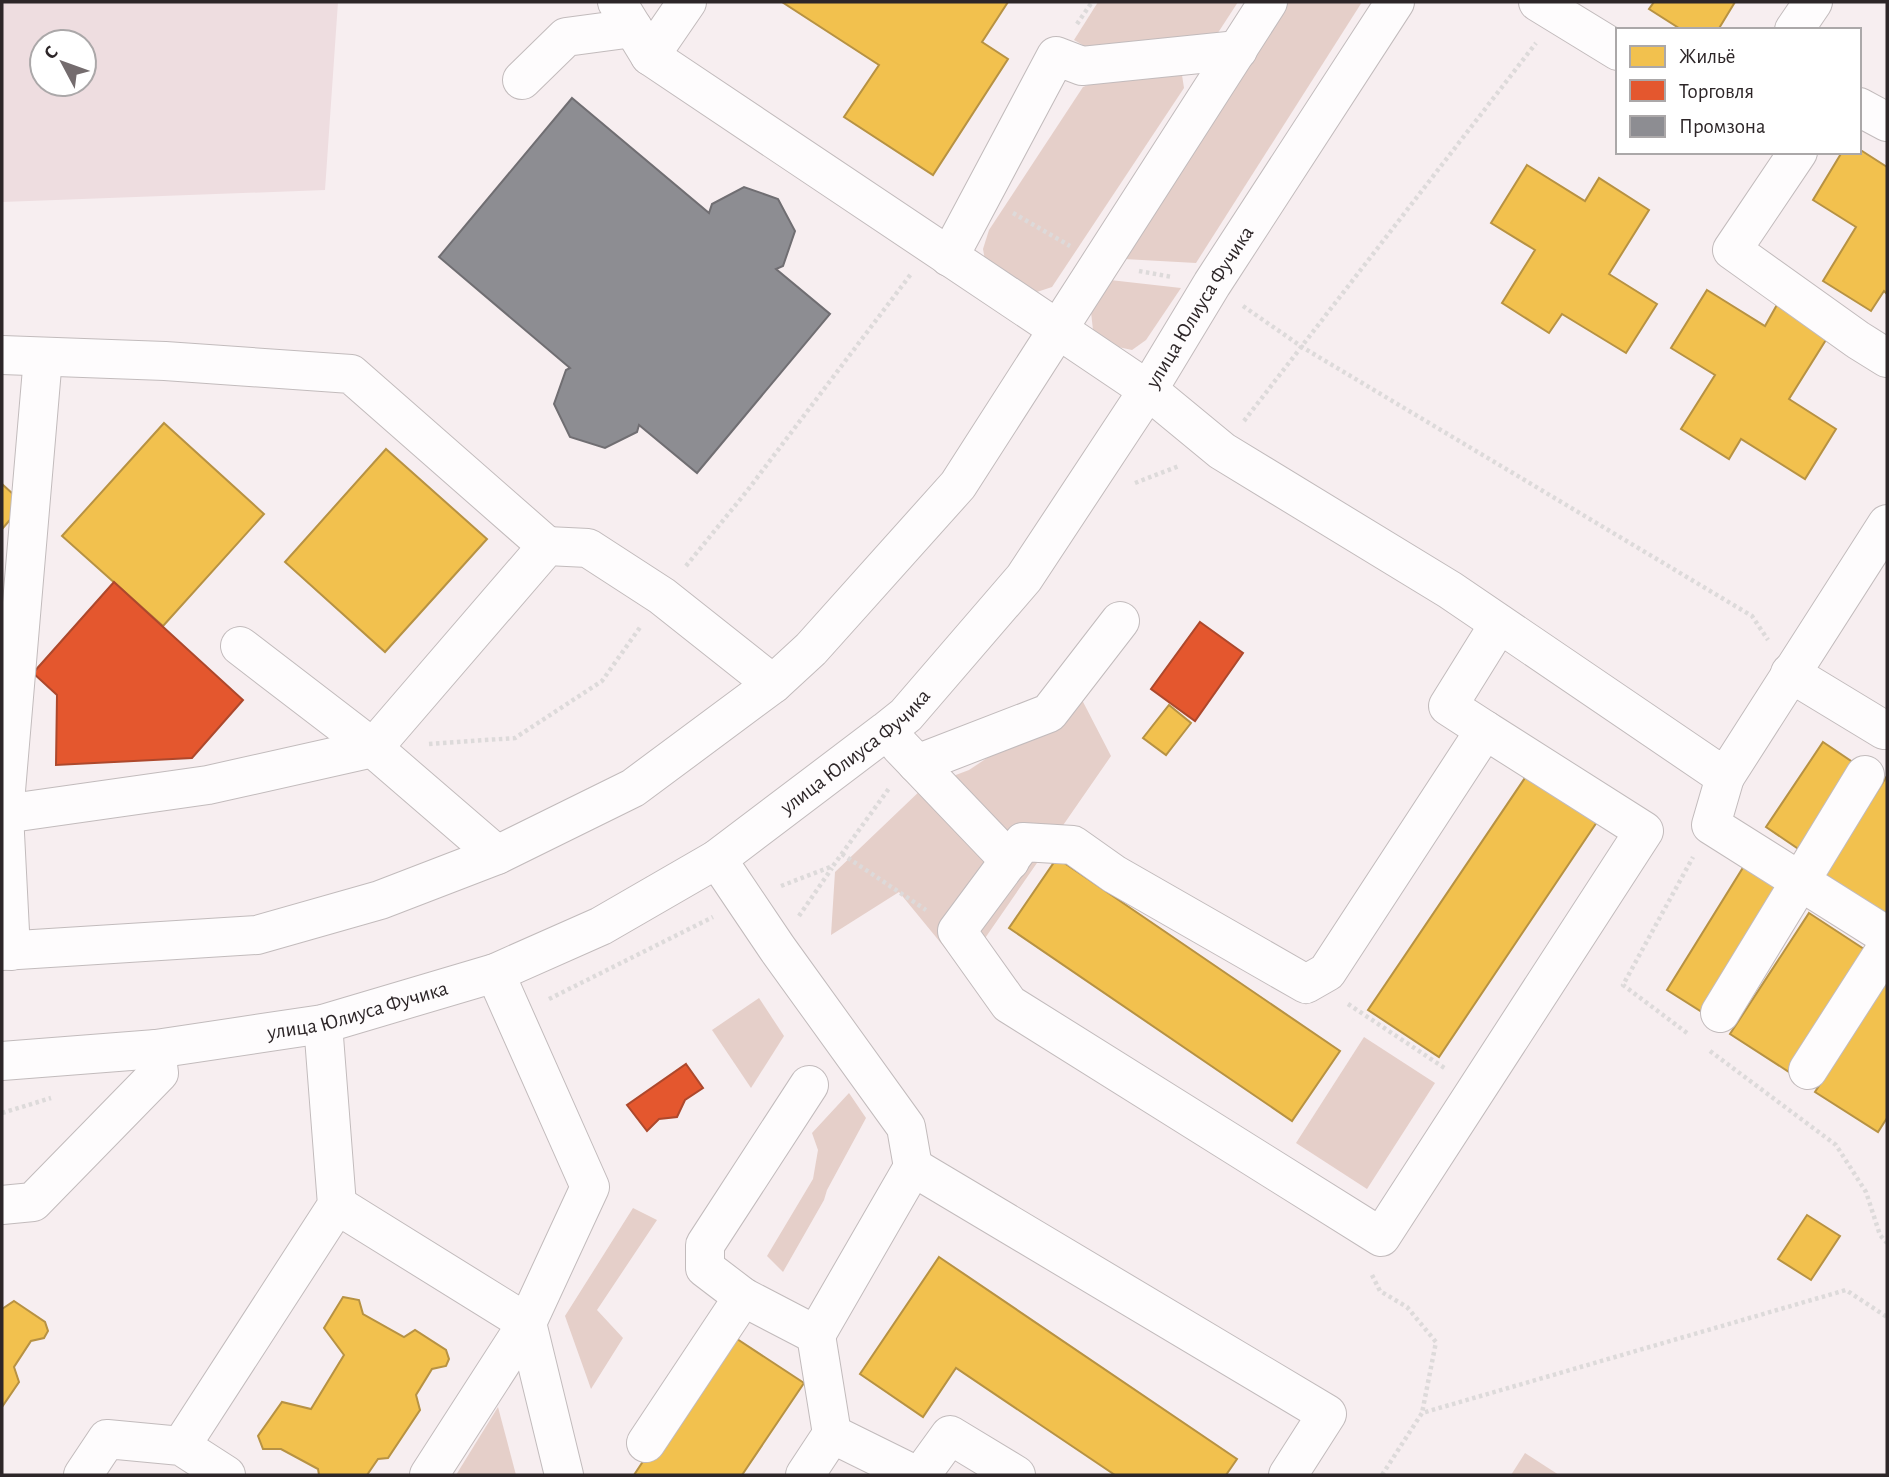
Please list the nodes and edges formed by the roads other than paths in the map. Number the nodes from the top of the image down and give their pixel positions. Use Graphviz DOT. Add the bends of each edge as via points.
graph roads {
  1 [pos="687,2"];
  2 [pos="1268,2"];
  3 [pos="1395,2"];
  4 [pos="1812,2"];
  5 [pos="1554,6"];
  6 [pos="1795,28"];
  7 [pos="633,29"];
  8 [pos="1238,50"];
  9 [pos="1616,50"];
  10 [pos="522,80"];
  11 [pos="1861,108"];
  12 [pos="1887,122"];
  13 [pos="1797,154"];
  14 [pos="941,251"];
  15 [pos="1059,330"];
  16 [pos="2,355"];
  17 [pos="43,357"];
  18 [pos="1887,358"];
  19 [pos="1149,390"];
  20 [pos="1887,524"];
  21 [pos="547,546"];
  22 [pos="1120,621"];
  23 [pos="1499,624"];
  24 [pos="240,646"];
  25 [pos="1790,673"];
  26 [pos="773,684"];
  27 [pos="1485,730"];
  28 [pos="1884,730"];
  29 [pos="373,748"];
  30 [pos="905,751"];
  31 [pos="1864,775"];
  32 [pos="1725,777"];
  33 [pos="4,814"];
  34 [pos="497,855"];
  35 [pos="716,859"];
  36 [pos="1010,861"];
  37 [pos="1801,882"];
  38 [pos="1887,936"];
  39 [pos="1887,947"];
  40 [pos="7,951"];
  41 [pos="495,973"];
  42 [pos="1720,1013"];
  43 [pos="323,1024"];
  44 [pos="156,1049"];
  45 [pos="2,1061"];
  46 [pos="1808,1070"];
  47 [pos="808,1085"];
  48 [pos="913,1167"];
  49 [pos="2,1205"];
  50 [pos="337,1205"];
  51 [pos="743,1297"];
  52 [pos="527,1323"];
  53 [pos="816,1335"];
  54 [pos="832,1434"];
  55 [pos="646,1443"];
  56 [pos="181,1446"];
  57 [pos="83,1475"];
  58 [pos="226,1475"];
  59 [pos="429,1475"];
  60 [pos="564,1475"];
  61 [pos="805,1475"];
  62 [pos="918,1475"];
  63 [pos="1016,1475"];
  64 [pos="1288,1475"];
  1 -- 7 [label="main road"];
  2 -- 8 [label="main road"];
  3 -- 19 [label="main road, улица Юлиуса Фучика" via="1212,284"];
  4 -- 6 [label="main road"];
  5 -- 9 [label="main road"];
  7 -- 10 [label="main road" via="566,37"];
  7 -- 14 [label="main road"];
  8 -- 14 [label="main road" via="1082,66 1056,56"];
  8 -- 15 [label="main road"];
  11 -- 12 [label="main road"];
  13 -- 18 [label="main road" via="1732,250"];
  14 -- 15 [label="main road"];
  15 -- 19 [label="main road"];
  15 -- 26 [label="main road" via="958,485 811,649"];
  16 -- 17 [label="main road"];
  17 -- 21 [label="main road" via="351,374"];
  17 -- 33 [label="main road"];
  19 -- 23 [label="main road" via="1222,450"];
  19 -- 30 [label="main road, улица Юлиуса Фучика" via="1024,578 906,715"];
  20 -- 25 [label="main road"];
  21 -- 26 [label="main road" via="588,548 662,596"];
  21 -- 29 [label="main road"];
  22 -- 30 [label="main road" via="1049,713"];
  23 -- 27 [label="main road" via="1448,706"];
  23 -- 32 [label="main road"];
  24 -- 29 [label="main road"];
  25 -- 28 [label="main road"];
  25 -- 32 [label="main road"];
  26 -- 34 [label="main road" via="633,788"];
  27 -- 36 [label="main road" via="1327,972 1306,984 1114,874 1073,845 1023,842"];
  27 -- 36 [label="main road" via="1644,831 1381,1237 1009,1004 957,931"];
  29 -- 33 [label="main road" via="208,785"];
  29 -- 34 [label="main road"];
  30 -- 35 [label="main road, улица Юлиуса Фучика"];
  30 -- 36 [label="main road"];
  31 -- 37 [label="main road"];
  32 -- 37 [label="main road" via="1711,825"];
  33 -- 40 [label="main road"];
  34 -- 40 [label="main road" via="380,900 257,935"];
  35 -- 41 [label="main road, улица Юлиуса Фучика" via="601,926"];
  35 -- 48 [label="main road" via="906,1126"];
  37 -- 38 [label="main road"];
  37 -- 42 [label="main road"];
  39 -- 46 [label="main road"];
  41 -- 43 [label="main road, улица Юлиуса Фучика"];
  41 -- 52 [label="main road" via="590,1187"];
  43 -- 44 [label="main road, улица Юлиуса Фучика"];
  43 -- 50 [label="main road"];
  44 -- 45 [label="main road, улица Юлиуса Фучика"];
  44 -- 49 [label="main road" via="159,1073 33,1202"];
  47 -- 51 [label="main road" via="705,1245 705,1268"];
  48 -- 53 [label="main road"];
  48 -- 64 [label="main road" via="1327,1415"];
  50 -- 52 [label="main road"];
  50 -- 56 [label="main road"];
  51 -- 53 [label="main road"];
  51 -- 55 [label="main road"];
  52 -- 59 [label="main road"];
  52 -- 60 [label="main road"];
  53 -- 54 [label="main road"];
  54 -- 61 [label="main road"];
  54 -- 62 [label="main road"];
  56 -- 57 [label="main road" via="107,1439"];
  56 -- 58 [label="main road"];
  62 -- 63 [label="main road" via="950,1435"];
}
